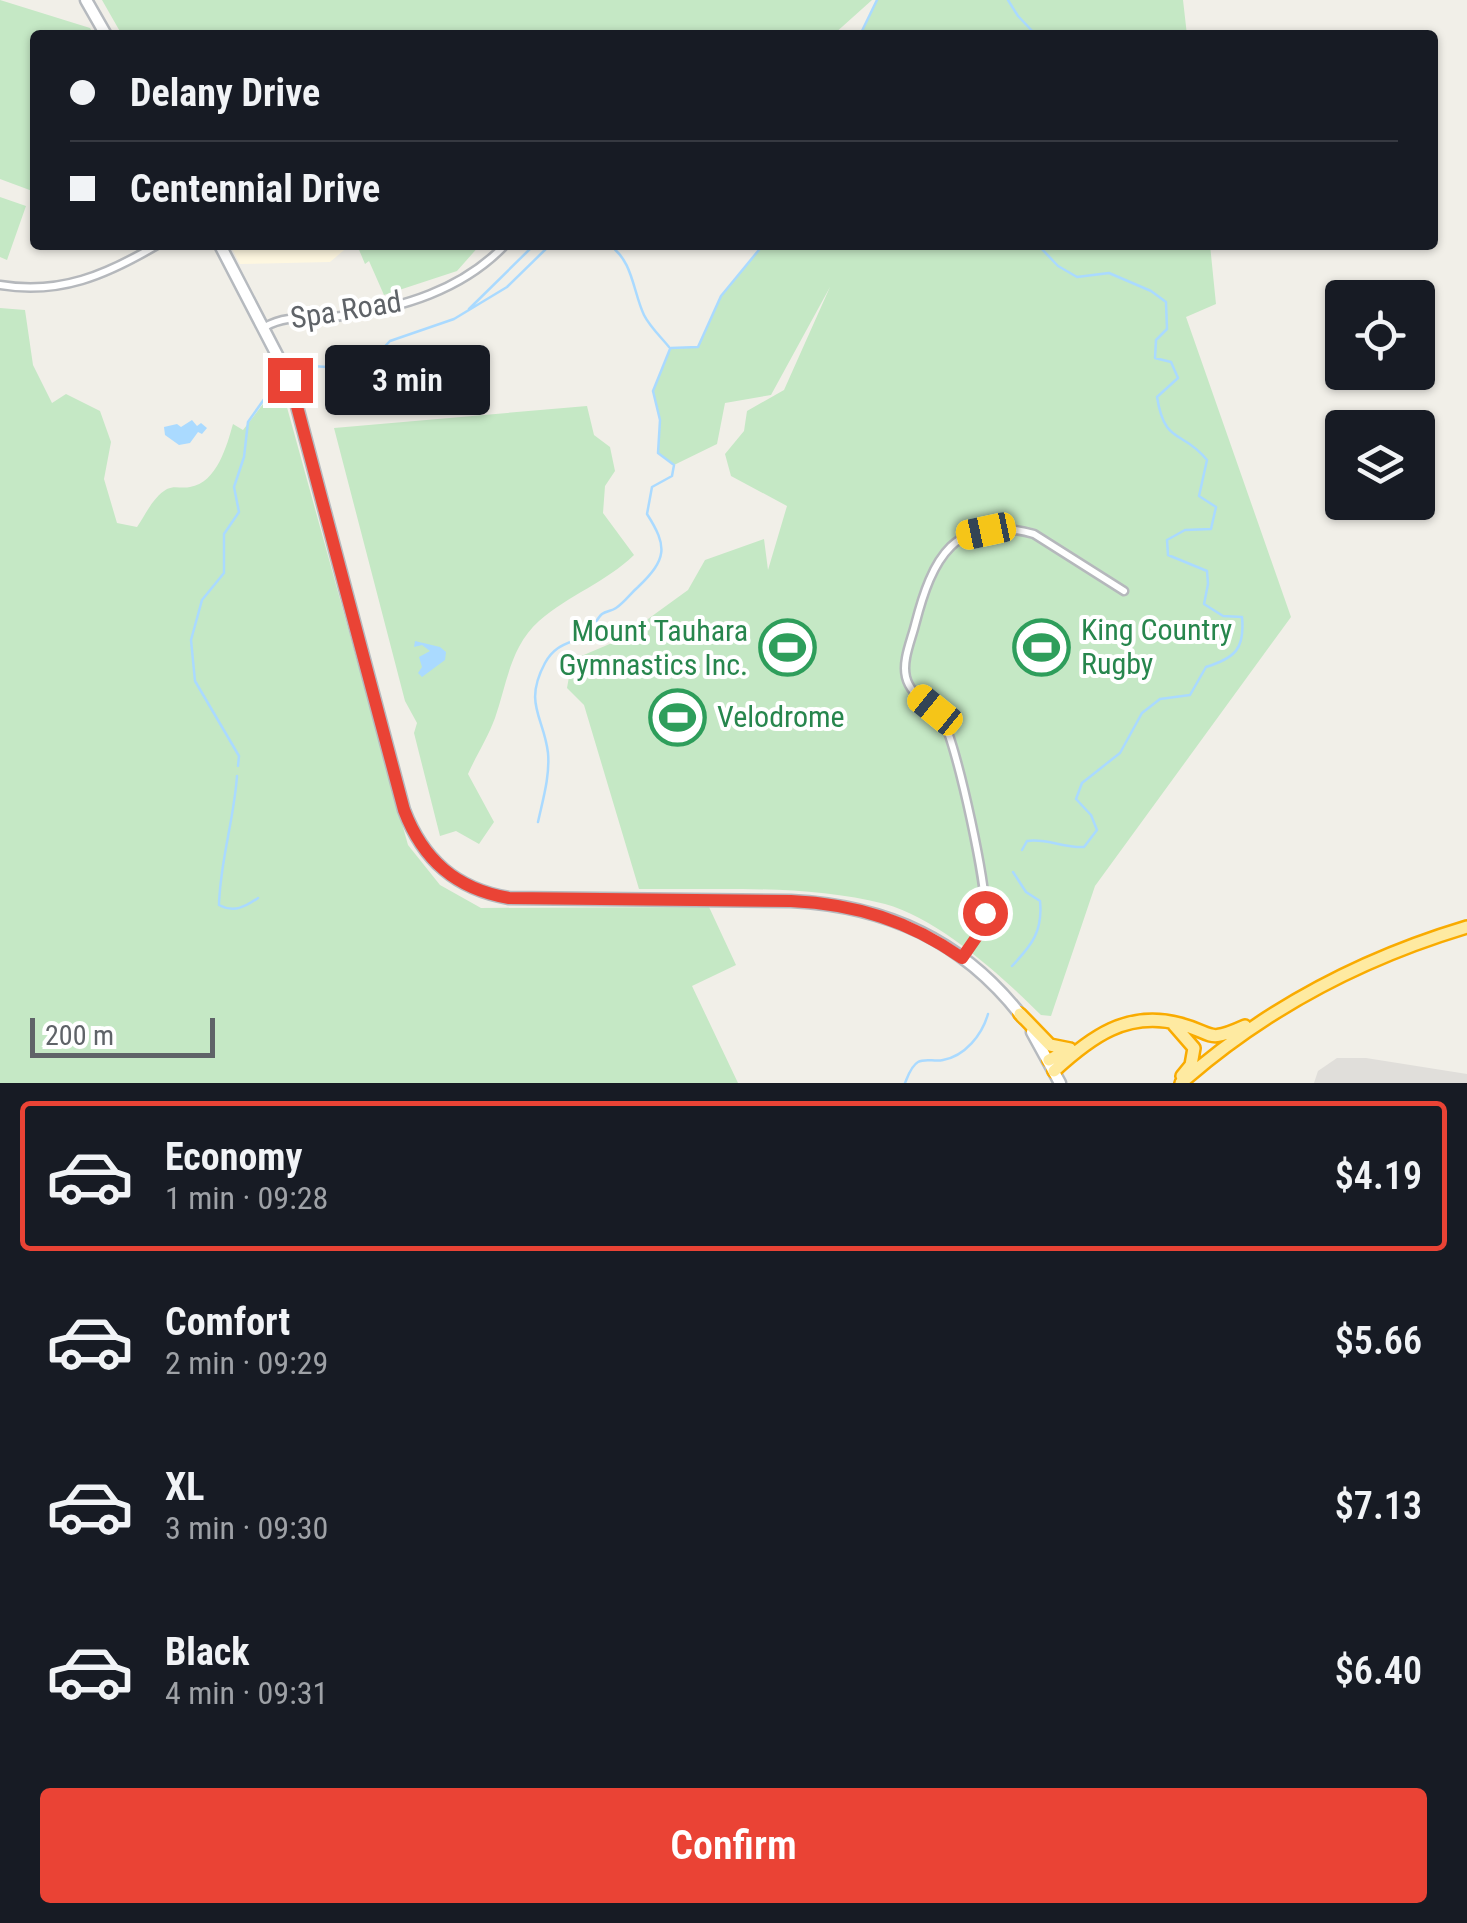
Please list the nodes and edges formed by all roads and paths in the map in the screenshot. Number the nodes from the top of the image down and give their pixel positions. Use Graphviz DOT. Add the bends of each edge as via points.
graph roads {
  1 [pos="86,0"];
  2 [pos="103,30"];
  3 [pos="148,250"];
  4 [pos="223,250"];
  5 [pos="499,250"];
  6 [pos="0,285"];
  7 [pos="264,326"];
  8 [pos="1124,591"];
  9 [pos="1467,930"];
  10 [pos="962,958"];
  11 [pos="1020,1014"];
  12 [pos="1268,1016"];
  13 [pos="1172,1022"];
  14 [pos="1083,1045"];
  15 [pos="1070,1049"];
  16 [pos="1055,1072"];
  17 [pos="1178,1083"];
  18 [pos="1192,1083"];
  1 -- 2 [label="main road"];
  3 -- 6 [label="street" via="83,282 32,289"];
  4 -- 7 [label="main road, Spa Road"];
  5 -- 7 [label="street, Spa Road" via="472,274 415,300"];
  7 -- 10 [label="main road" via="297,401 404,810 438,866 476,890 509,898 791,901 857,908 899,920"];
  8 -- 10 [label="street" via="1020,530 964,536 927,580 904,671 948,732 981,874 984,922"];
  9 -- 12 [label="highway" via="1352,969"];
  9 -- 18 [label="highway" via="1326,988"];
  10 -- 11 [label="main road"];
  11 -- 15 [label="highway" via="1050,1044"];
  11 -- 16 [label="main road"];
  12 -- 13 [label="highway" via="1216,1038"];
  12 -- 17 [label="highway"];
  13 -- 14 [label="highway" via="1128,1021"];
  13 -- 17 [label="highway" via="1194,1048"];
  14 -- 15 [label="highway"];
  14 -- 16 [label="highway"];
  15 -- 16 [label="highway"];
}
